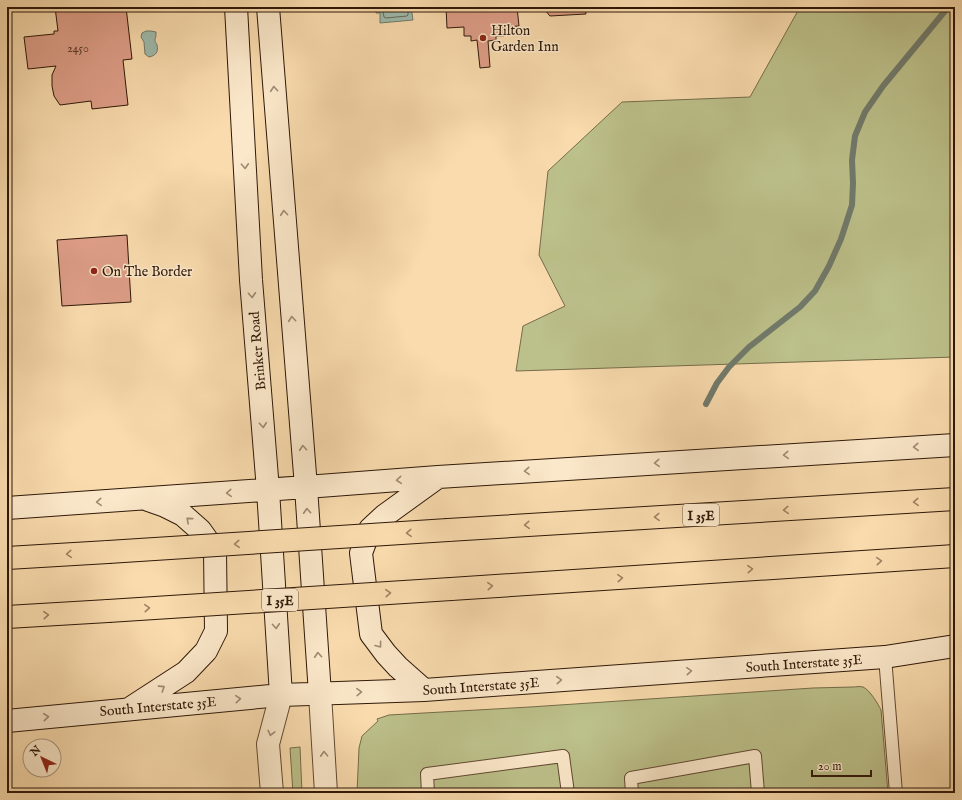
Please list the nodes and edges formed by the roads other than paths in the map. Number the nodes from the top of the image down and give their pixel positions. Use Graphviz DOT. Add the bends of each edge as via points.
graph roads {
  1 [pos="236,7"];
  2 [pos="268,7"];
  3 [pos="242,127"];
  4 [pos="277,128"];
  5 [pos="955,445"];
  6 [pos="438,477"];
  7 [pos="306,487"];
  8 [pos="268,490"];
  9 [pos="144,499"];
  10 [pos="955,499"];
  11 [pos="7,508"];
  12 [pos="955,556"];
  13 [pos="7,558"];
  14 [pos="7,617"];
  15 [pos="955,646"];
  16 [pos="885,657"];
  17 [pos="424,690"];
  18 [pos="320,694"];
  19 [pos="281,695"];
  20 [pos="130,709"];
  21 [pos="7,721"];
  22 [pos="272,793"];
  23 [pos="326,793"];
  24 [pos="428,793"];
  25 [pos="568,793"];
  26 [pos="632,793"];
  27 [pos="758,793"];
  28 [pos="896,793"];
  1 -- 3 [label="main road, Brinker Road"];
  4 -- 2 [label="main road, one-way"];
  3 -- 4 [label="main road"];
  3 -- 8 [label="main road, Brinker Road, one-way"];
  7 -- 4 [label="main road, one-way"];
  5 -- 6 [label="main road, one-way"];
  6 -- 7 [label="main road, one-way"];
  6 -- 17 [label="main road, one-way" via="384,516 370,530 361,553 371,634 398,667"];
  7 -- 8 [label="main road"];
  18 -- 7 [label="main road, one-way"];
  8 -- 9 [label="main road, one-way"];
  8 -- 19 [label="main road, Brinker Road, one-way"];
  9 -- 11 [label="main road, one-way"];
  20 -- 9 [label="main road, one-way" via="186,672 206,651 216,631 215,551 200,530 183,515"];
  10 -- 13 [label="highway, I 35E, one-way, bridge"];
  14 -- 12 [label="highway, I 35E, one-way, bridge"];
  15 -- 16 [label="main road, South Interstate 35E"];
  17 -- 16 [label="main road, South Interstate 35E, one-way"];
  16 -- 28 [label="lane"];
  18 -- 17 [label="main road, South Interstate 35E, one-way"];
  18 -- 19 [label="main road, South Interstate 35E"];
  23 -- 18 [label="main road, one-way"];
  20 -- 19 [label="main road, South Interstate 35E, one-way"];
  19 -- 22 [label="main road, Brinker Road, one-way" via="268,744"];
  21 -- 20 [label="main road, South Interstate 35E, one-way"];
  24 -- 25 [label="lane" via="427,774 563,756"];
  26 -- 27 [label="lane" via="631,778 755,756"];
}
